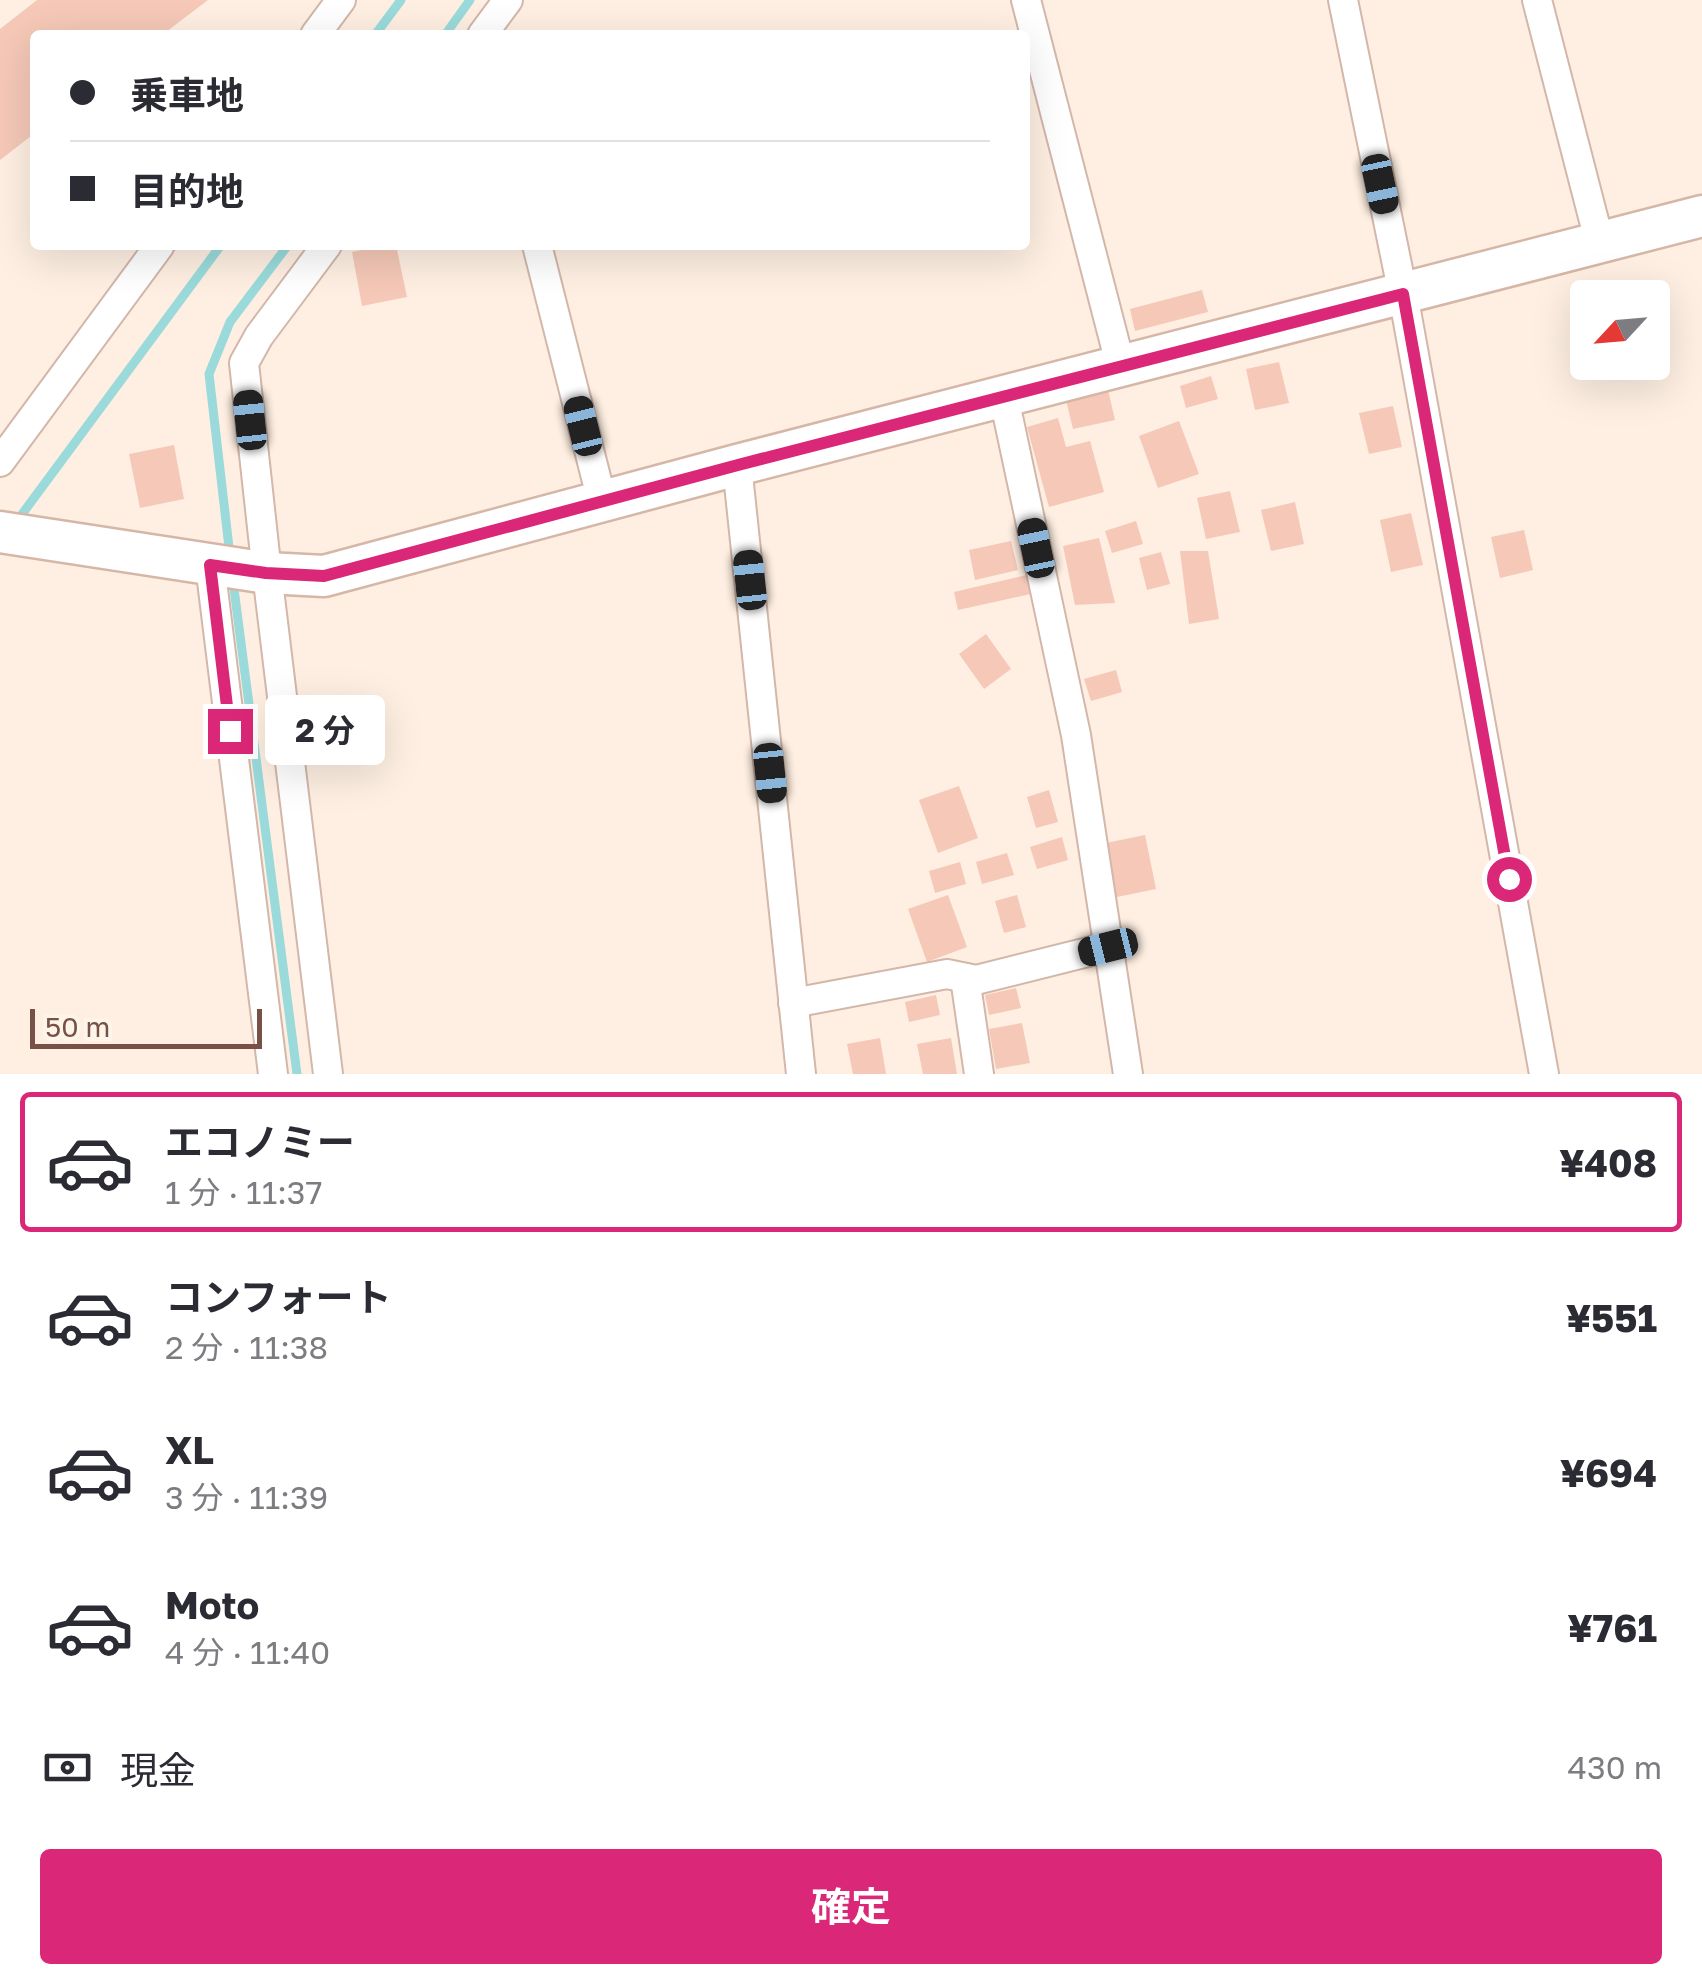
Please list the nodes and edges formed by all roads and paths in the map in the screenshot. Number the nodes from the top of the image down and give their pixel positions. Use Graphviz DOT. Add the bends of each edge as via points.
graph roads {
  1 [pos="341,0"];
  2 [pos="508,0"];
  3 [pos="1026,0"];
  4 [pos="1343,0"];
  5 [pos="1537,0"];
  6 [pos="319,30"];
  7 [pos="487,30"];
  8 [pos="1702,216"];
  9 [pos="1600,244"];
  10 [pos="156,250"];
  11 [pos="323,250"];
  12 [pos="539,250"];
  13 [pos="1403,294"];
  14 [pos="1121,367"];
  15 [pos="1004,398"];
  16 [pos="0,462"];
  17 [pos="738,465"];
  18 [pos="602,501"];
  19 [pos="18,536"];
  20 [pos="210,565"];
  21 [pos="266,573"];
  22 [pos="1108,947"];
  23 [pos="965,978"];
  24 [pos="794,1004"];
  25 [pos="273,1074"];
  26 [pos="328,1074"];
  27 [pos="801,1074"];
  28 [pos="979,1074"];
  29 [pos="1128,1074"];
  30 [pos="1544,1074"];
  1 -- 6 [label="street"];
  2 -- 7 [label="street"];
  3 -- 14 [label="street"];
  4 -- 13 [label="street"];
  5 -- 9 [label="street"];
  8 -- 9 [label="street"];
  9 -- 13 [label="street"];
  10 -- 16 [label="street"];
  11 -- 21 [label="street" via="244,363"];
  12 -- 18 [label="street"];
  13 -- 14 [label="street"];
  13 -- 30 [label="street"];
  14 -- 15 [label="street"];
  15 -- 17 [label="street"];
  15 -- 22 [label="street" via="1076,735"];
  17 -- 18 [label="street"];
  17 -- 24 [label="street"];
  18 -- 21 [label="street" via="324,576"];
  19 -- 20 [label="street"];
  20 -- 21 [label="street"];
  20 -- 25 [label="street"];
  21 -- 26 [label="street"];
  22 -- 23 [label="street"];
  22 -- 29 [label="street"];
  23 -- 24 [label="street" via="947,974"];
  23 -- 28 [label="street"];
  24 -- 27 [label="street"];
}
